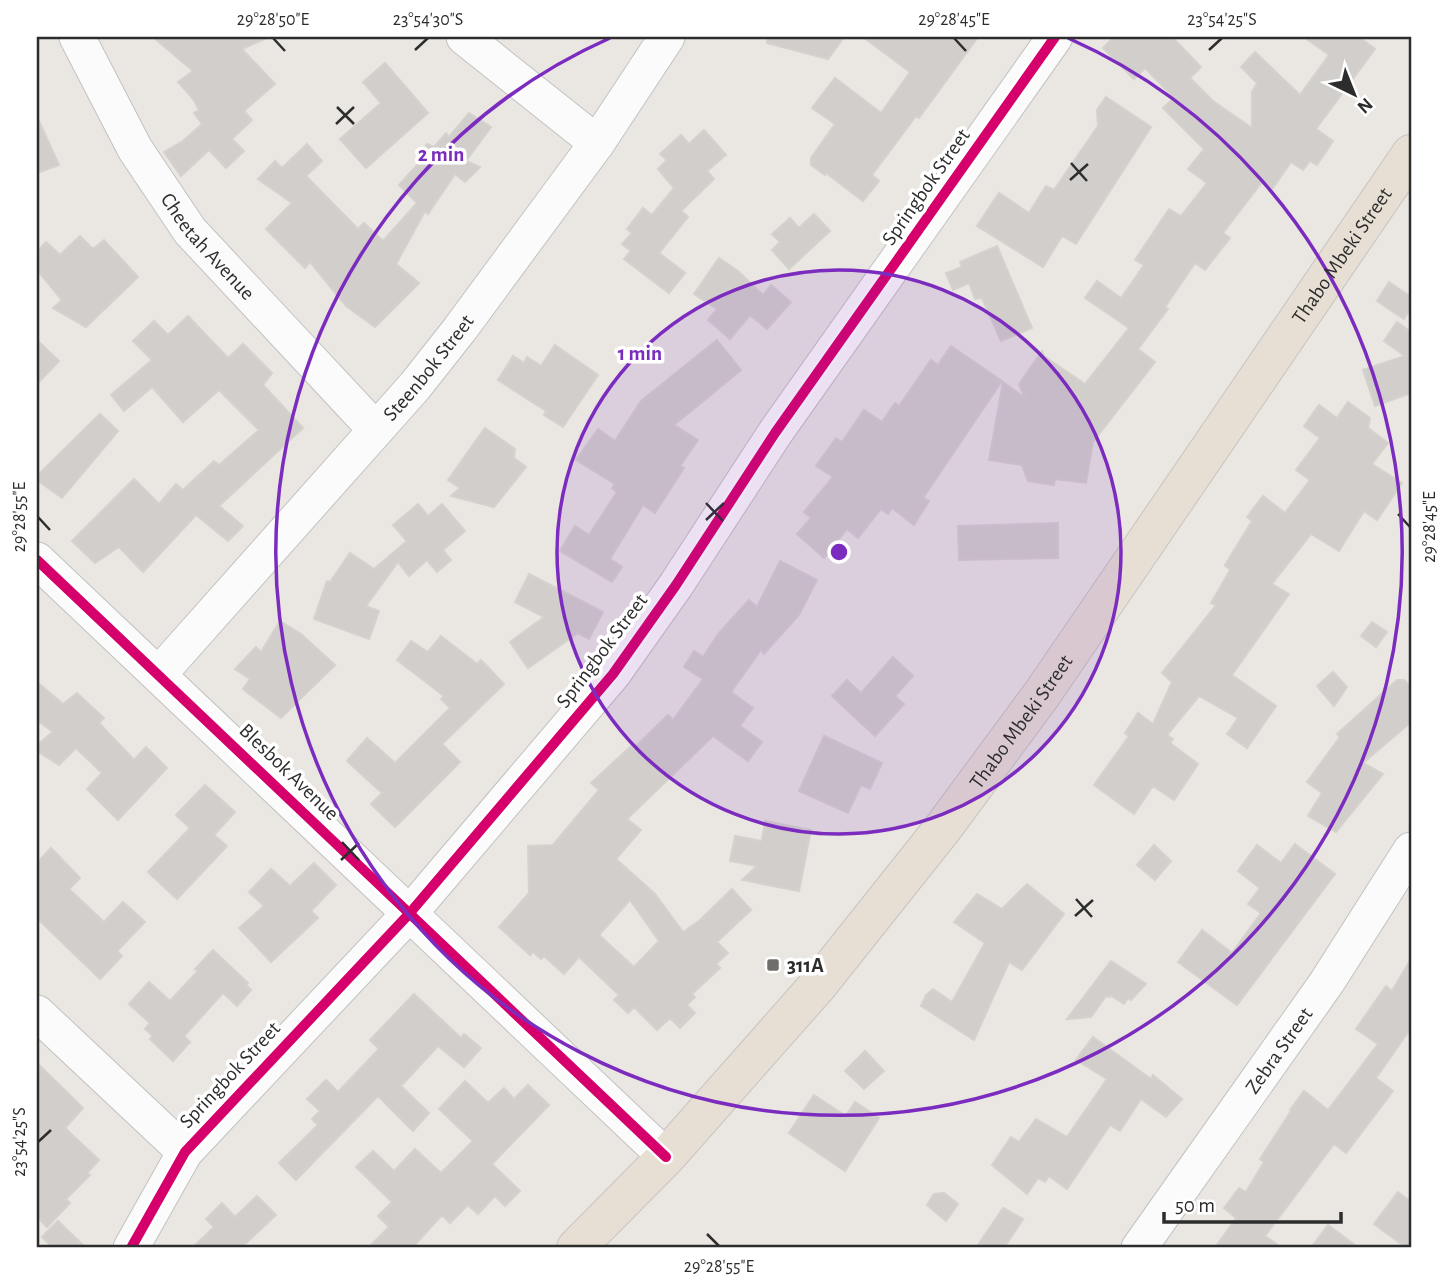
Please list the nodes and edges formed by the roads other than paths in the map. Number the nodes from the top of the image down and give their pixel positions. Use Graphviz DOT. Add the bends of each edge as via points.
graph roads {
  1 [pos="77,37"];
  2 [pos="464,37"];
  3 [pos="667,37"];
  4 [pos="1055,37"];
  5 [pos="597,143"];
  6 [pos="1411,154"];
  7 [pos="376,430"];
  8 [pos="37,560"];
  9 [pos="159,674"];
  10 [pos="1411,850"];
  11 [pos="409,914"];
  12 [pos="37,1013"];
  13 [pos="185,1152"];
  14 [pos="666,1157"];
  15 [pos="131,1248"];
  16 [pos="576,1248"];
  17 [pos="1139,1248"];
  1 -- 7 [label="street, Cheetah Avenue" via="135,149 190,231"];
  2 -- 5 [label="street"];
  3 -- 5 [label="street, Steenbok Street"];
  4 -- 11 [label="street, Springbok Street" via="775,433 613,674"];
  5 -- 7 [label="street, Steenbok Street" via="460,330"];
  6 -- 14 [label="main road, Thabo Mbeki Street" via="1042,694 943,828 818,985"];
  7 -- 9 [label="street, Steenbok Street"];
  8 -- 9 [label="street, Blesbok Avenue"];
  9 -- 11 [label="street, Blesbok Avenue"];
  10 -- 17 [label="street, Zebra Street" via="1327,982"];
  11 -- 13 [label="street, Springbok Street"];
  11 -- 14 [label="street, Blesbok Avenue"];
  12 -- 13 [label="street"];
  13 -- 15 [label="street, Springbok Street"];
  14 -- 16 [label="main road, Thabo Mbeki Street"];
}
